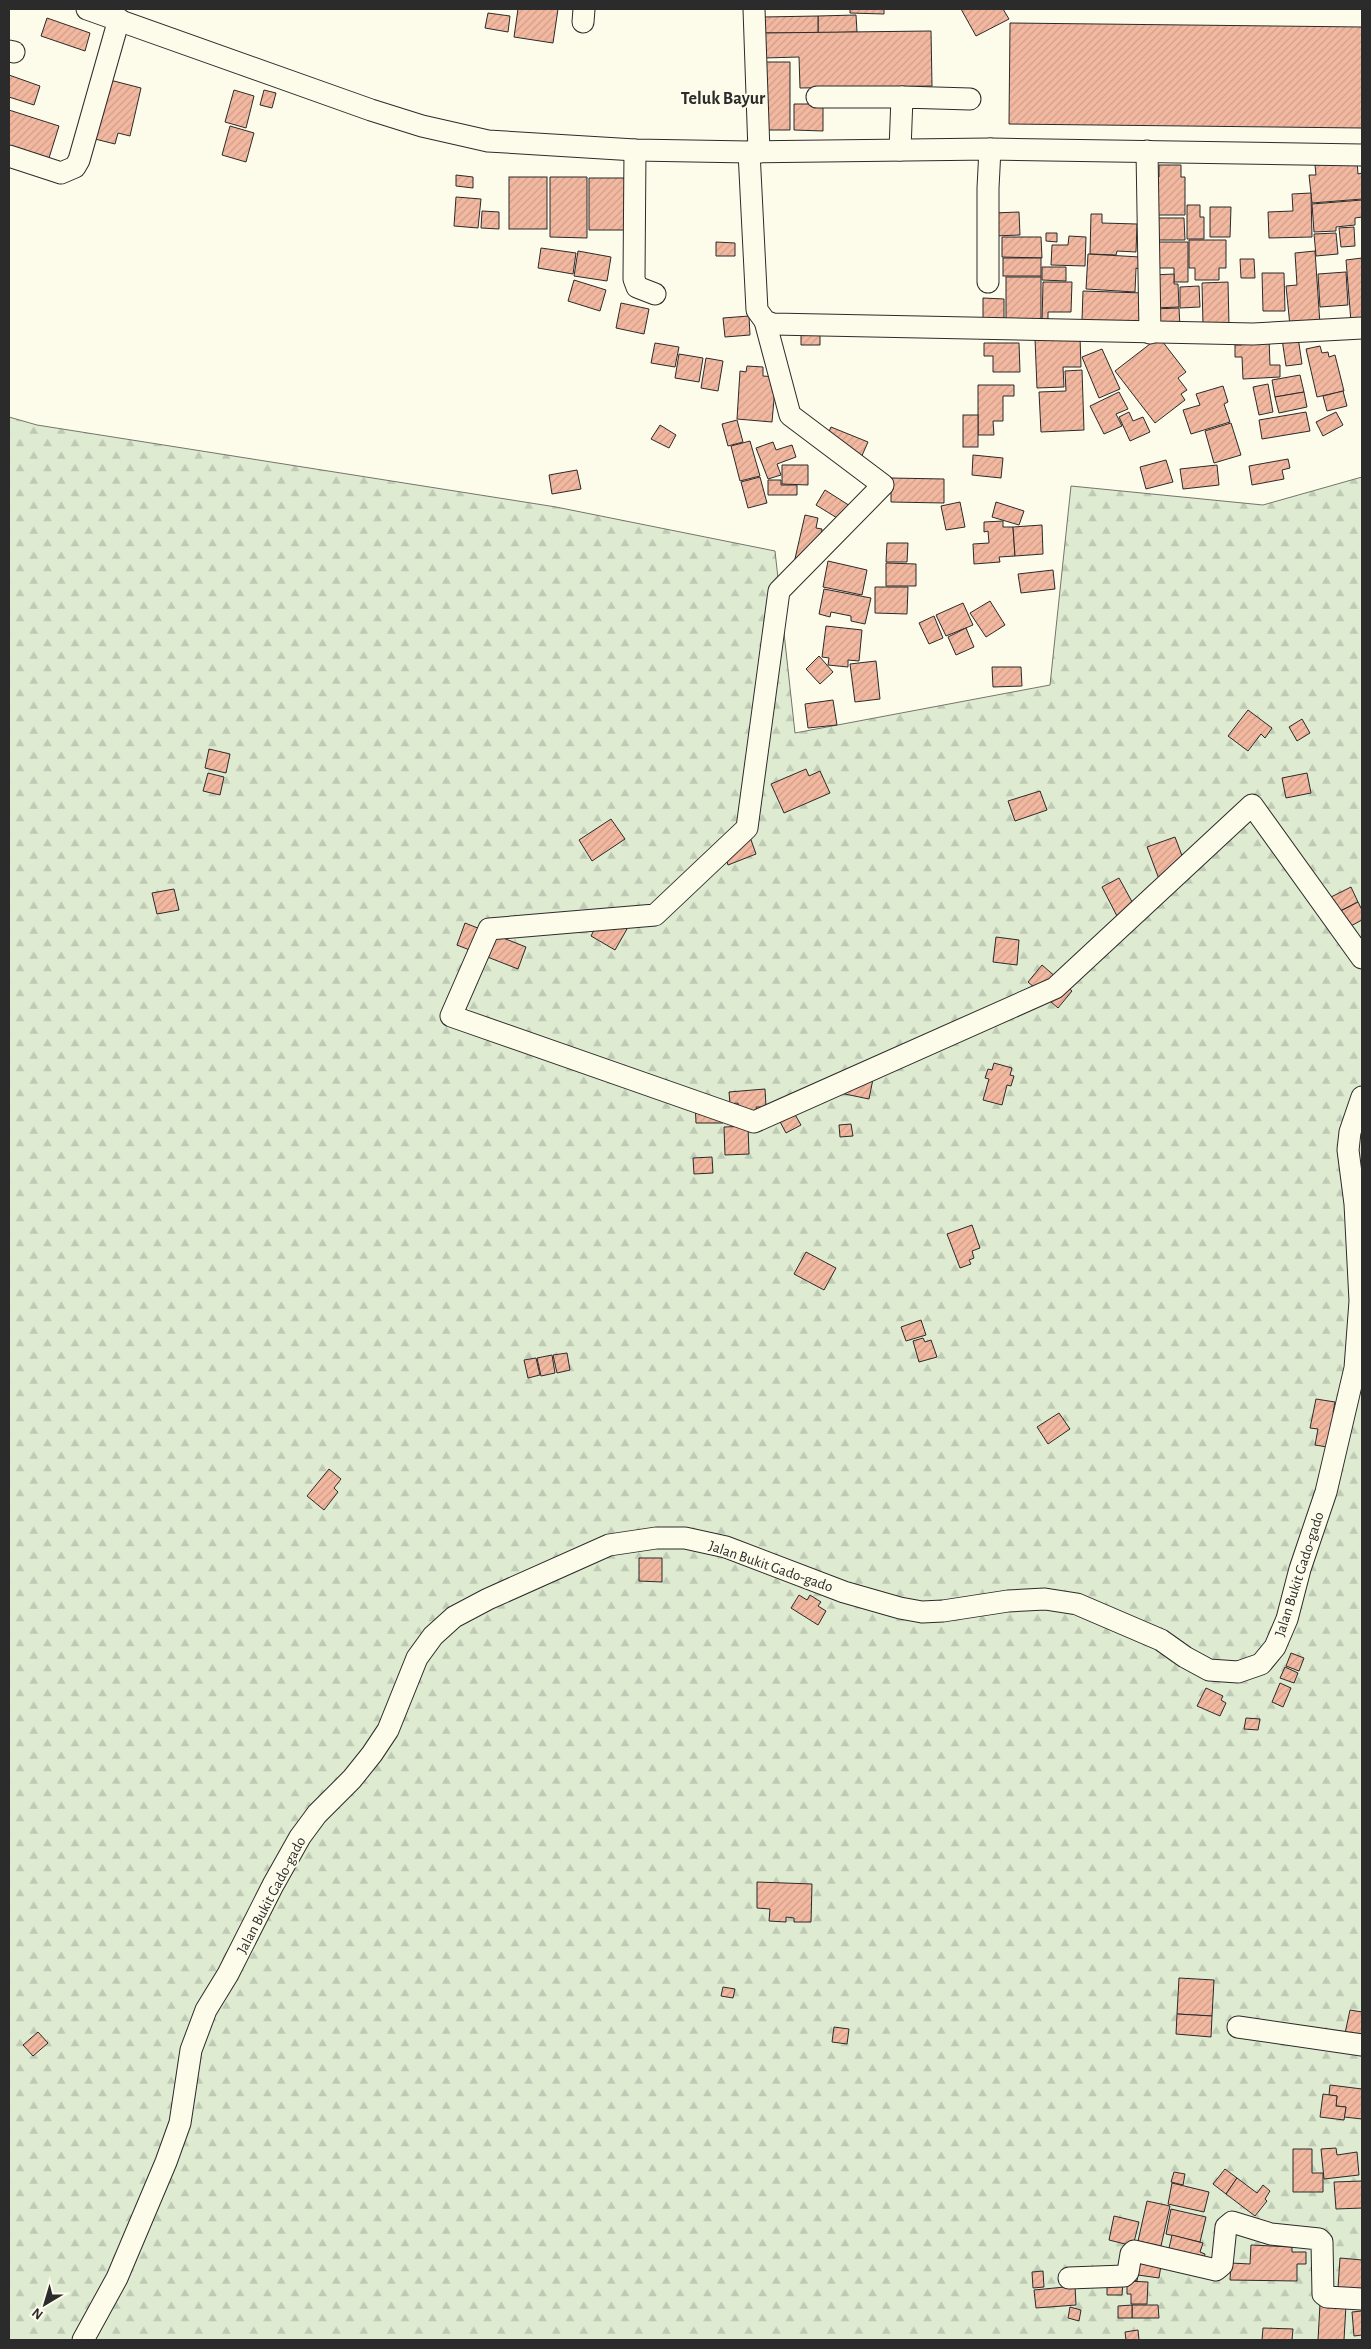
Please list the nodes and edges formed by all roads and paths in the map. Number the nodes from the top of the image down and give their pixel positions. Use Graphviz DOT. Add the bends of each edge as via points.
graph roads {
  1 [pos="87,9"];
  2 [pos="754,9"];
  3 [pos="119,19"];
  4 [pos="817,97"];
  5 [pos="902,97"];
  6 [pos="970,99"];
  7 [pos="990,149"];
  8 [pos="635,150"];
  9 [pos="900,150"];
  10 [pos="1147,151"];
  11 [pos="754,152"];
  12 [pos="1362,155"];
  13 [pos="9,156"];
  14 [pos="988,282"];
  15 [pos="655,294"];
  16 [pos="765,322"];
  17 [pos="1362,328"];
  18 [pos="1150,333"];
  19 [pos="1362,958"];
  20 [pos="1362,1097"];
  21 [pos="1238,2027"];
  22 [pos="1362,2045"];
  23 [pos="1069,2278"];
  24 [pos="1362,2299"];
  25 [pos="83,2340"];
  1 -- 3 [label="street"];
  2 -- 11 [label="street"];
  3 -- 8 [label="street" via="422,126 488,141"];
  3 -- 13 [label="street" via="75,166 61,173"];
  4 -- 5 [label="street"];
  5 -- 6 [label="street"];
  5 -- 9 [label="street"];
  7 -- 9 [label="street"];
  7 -- 10 [label="street"];
  7 -- 14 [label="street"];
  8 -- 11 [label="street"];
  8 -- 15 [label="street" via="634,278 637,287"];
  9 -- 11 [label="street"];
  10 -- 12 [label="street"];
  10 -- 18 [label="street"];
  11 -- 16 [label="street" via="757,310"];
  16 -- 18 [label="street"];
  16 -- 19 [label="street" via="790,415 883,485 779,591 746,828 654,915 488,928 451,1016 754,1122 1055,988 1252,804"];
  17 -- 18 [label="street" via="1254,334"];
  20 -- 25 [label="street, Jalan Bukit Gado-gado" via="1350,1132 1348,1150 1360,1292 1355,1368 1326,1492 1300,1568 1287,1620 1275,1647 1260,1664 1238,1672 1209,1670 1126,1623 1069,1603 1045,1599 922,1612 900,1608 844,1592 726,1547 685,1538 656,1538 609,1545 454,1617 433,1636 417,1658 388,1730 372,1754 300,1837 206,2010 191,2050 180,2123 166,2162 117,2278"];
  21 -- 22 [label="street"];
  23 -- 24 [label="street" via="1124,2276 1134,2251 1216,2270 1222,2266 1226,2227 1232,2222 1271,2234 1319,2239 1322,2242 1323,2294"];
}
